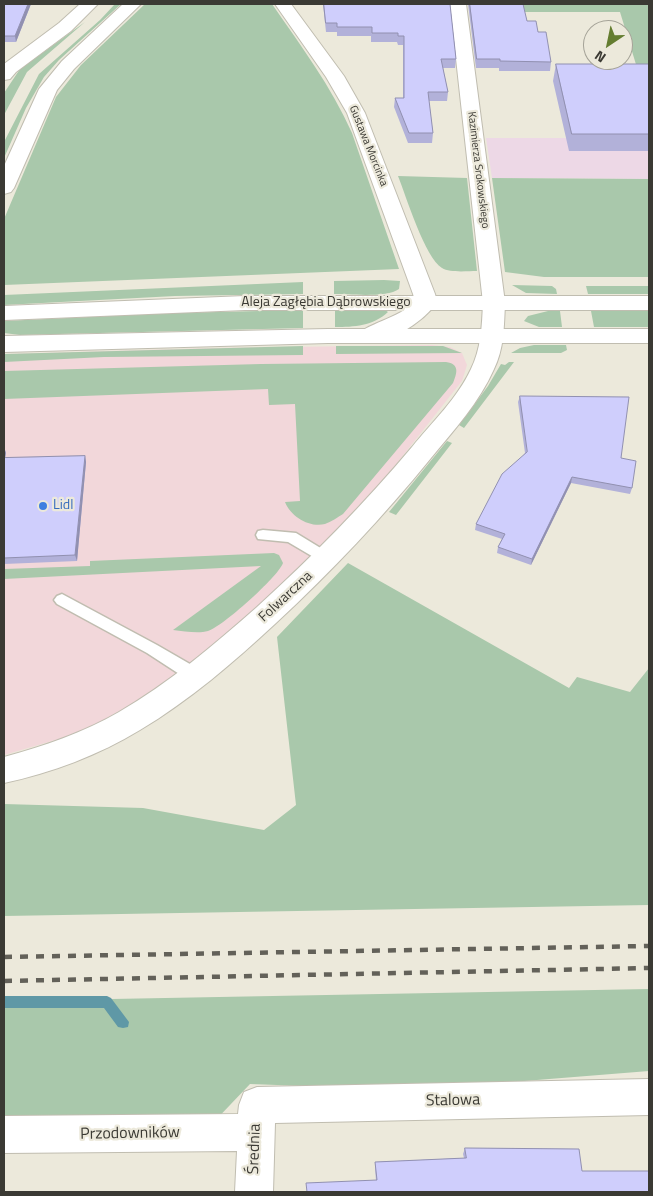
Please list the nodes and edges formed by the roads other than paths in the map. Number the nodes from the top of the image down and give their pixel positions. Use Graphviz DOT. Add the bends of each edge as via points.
graph roads {
  1 [pos="90,4"];
  2 [pos="132,4"];
  3 [pos="283,4"];
  4 [pos="458,4"];
  5 [pos="4,74"];
  6 [pos="4,187"];
  7 [pos="426,302"];
  8 [pos="494,303"];
  9 [pos="649,303"];
  10 [pos="4,313"];
  11 [pos="368,336"];
  12 [pos="492,336"];
  13 [pos="649,336"];
  14 [pos="6,344"];
  15 [pos="263,535"];
  16 [pos="327,559"];
  17 [pos="62,600"];
  18 [pos="196,676"];
  19 [pos="4,770"];
  20 [pos="649,1097"];
  21 [pos="256,1119"];
  22 [pos="4,1135"];
  23 [pos="254,1192"];
  1 -- 5 [label="street"];
  2 -- 6 [label="street" via="68,65 48,90"];
  3 -- 7 [label="street, Gustawa Morcinka" via="338,80 356,113"];
  4 -- 8 [label="street, Kazimierza Srokowskiego"];
  7 -- 8 [label="street, Aleja Zagłębia Dąbrowskiego"];
  7 -- 10 [label="street, Aleja Zagłębia Dąbrowskiego" via="226,303"];
  7 -- 11 [label="street" via="421,310 404,322"];
  8 -- 9 [label="street, Aleja Zagłębia Dąbrowskiego"];
  8 -- 12 [label="street, Kazimierza Srokowskiego"];
  11 -- 12 [label="street"];
  11 -- 14 [label="street"];
  12 -- 13 [label="street"];
  12 -- 16 [label="street, Folwarczna" via="483,369 460,406 393,488"];
  15 -- 16 [label="lane" via="290,537"];
  16 -- 18 [label="street, Folwarczna"];
  17 -- 18 [label="lane"];
  18 -- 19 [label="street, Folwarczna" via="128,722 90,742"];
  20 -- 21 [label="street, Stalowa"];
  21 -- 22 [label="street, Przodowników"];
  21 -- 23 [label="street, Średnia"];
}
